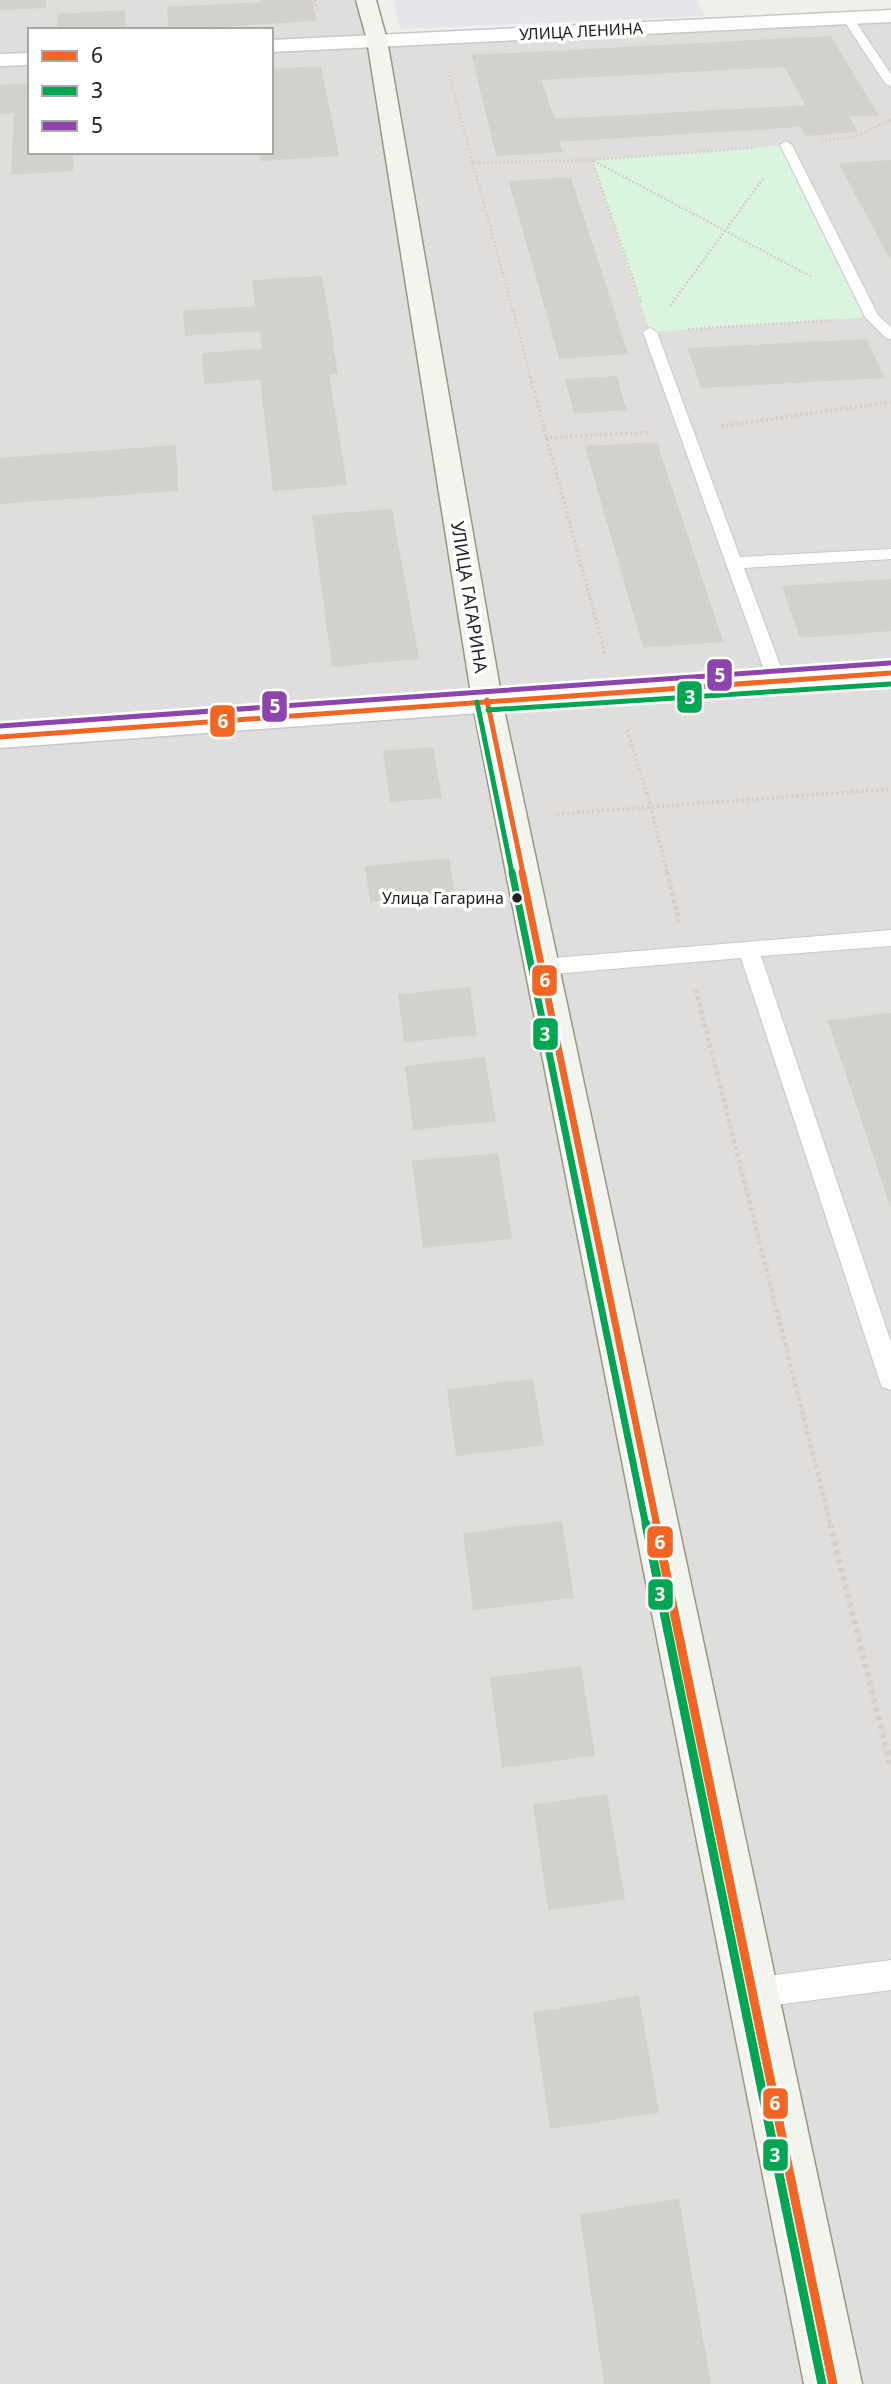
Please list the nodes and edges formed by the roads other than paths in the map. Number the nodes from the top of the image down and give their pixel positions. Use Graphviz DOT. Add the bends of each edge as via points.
graph roads {
  1 [pos="366,0"];
  2 [pos="891,16"];
  3 [pos="848,18"];
  4 [pos="377,40"];
  5 [pos="273,46"];
  6 [pos="28,59"];
  7 [pos="0,60"];
  8 [pos="889,77"];
  9 [pos="786,145"];
  10 [pos="650,332"];
  11 [pos="891,335"];
  12 [pos="891,554"];
  13 [pos="734,563"];
  14 [pos="891,673"];
  15 [pos="777,681"];
  16 [pos="487,700"];
  17 [pos="0,737"];
  18 [pos="891,938"];
  19 [pos="749,950"];
  20 [pos="542,967"];
  21 [pos="891,1379"];
  22 [pos="891,1975"];
  23 [pos="753,1993"];
  24 [pos="833,2384"];
  1 -- 4 [label="main road, УЛИЦА ГАГАРИНА"];
  2 -- 3 [label="street, УЛИЦА ЛЕНИНА"];
  3 -- 4 [label="street, УЛИЦА ЛЕНИНА"];
  3 -- 8 [label="lane"];
  4 -- 5 [label="street, УЛИЦА ЛЕНИНА"];
  4 -- 16 [label="main road, УЛИЦА ГАГАРИНА"];
  6 -- 7 [label="street"];
  9 -- 11 [label="lane" via="869,311"];
  10 -- 13 [label="lane"];
  12 -- 13 [label="lane"];
  13 -- 15 [label="lane"];
  14 -- 15 [label="street"];
  15 -- 16 [label="street"];
  16 -- 17 [label="street"];
  16 -- 20 [label="main road, УЛИЦА ГАГАРИНА"];
  18 -- 19 [label="lane"];
  19 -- 20 [label="lane"];
  19 -- 21 [label="lane"];
  20 -- 23 [label="main road, УЛИЦА ГАГАРИНА"];
  22 -- 23 [label="lane"];
  23 -- 24 [label="main road, УЛИЦА ГАГАРИНА"];
}
